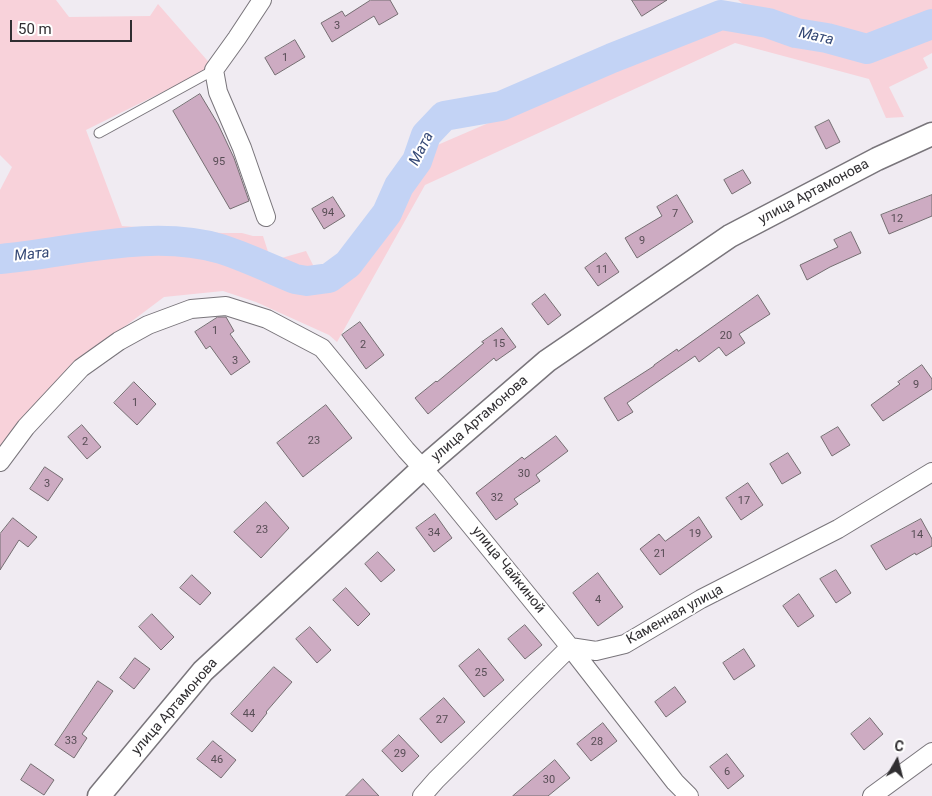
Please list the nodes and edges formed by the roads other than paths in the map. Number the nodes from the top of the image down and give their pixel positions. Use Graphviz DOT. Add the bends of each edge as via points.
graph roads {
  1 [pos="262,0"];
  2 [pos="214,70"];
  3 [pos="99,133"];
  4 [pos="932,134"];
  5 [pos="266,217"];
  6 [pos="0,462"];
  7 [pos="423,468"];
  8 [pos="932,472"];
  9 [pos="570,647"];
  10 [pos="932,752"];
  11 [pos="100,796"];
  12 [pos="422,796"];
  13 [pos="689,796"];
  14 [pos="872,796"];
  1 -- 2 [label="street"];
  2 -- 3 [label="lane"];
  2 -- 5 [label="street" via="218,92"];
  4 -- 7 [label="street, улица Артамонова" via="730,236 547,361"];
  6 -- 7 [label="street, улица Чайкиной" via="26,426 82,368 119,341 148,325 191,309 226,306 267,319 322,348"];
  7 -- 9 [label="street, улица Чайкиной"];
  7 -- 11 [label="street, улица Артамонова" via="203,671"];
  8 -- 9 [label="street, Каменная улица" via="838,529 701,599 626,644 596,651"];
  9 -- 12 [label="street"];
  9 -- 13 [label="street, улица Чайкиной"];
  10 -- 14 [label="street"];
}
